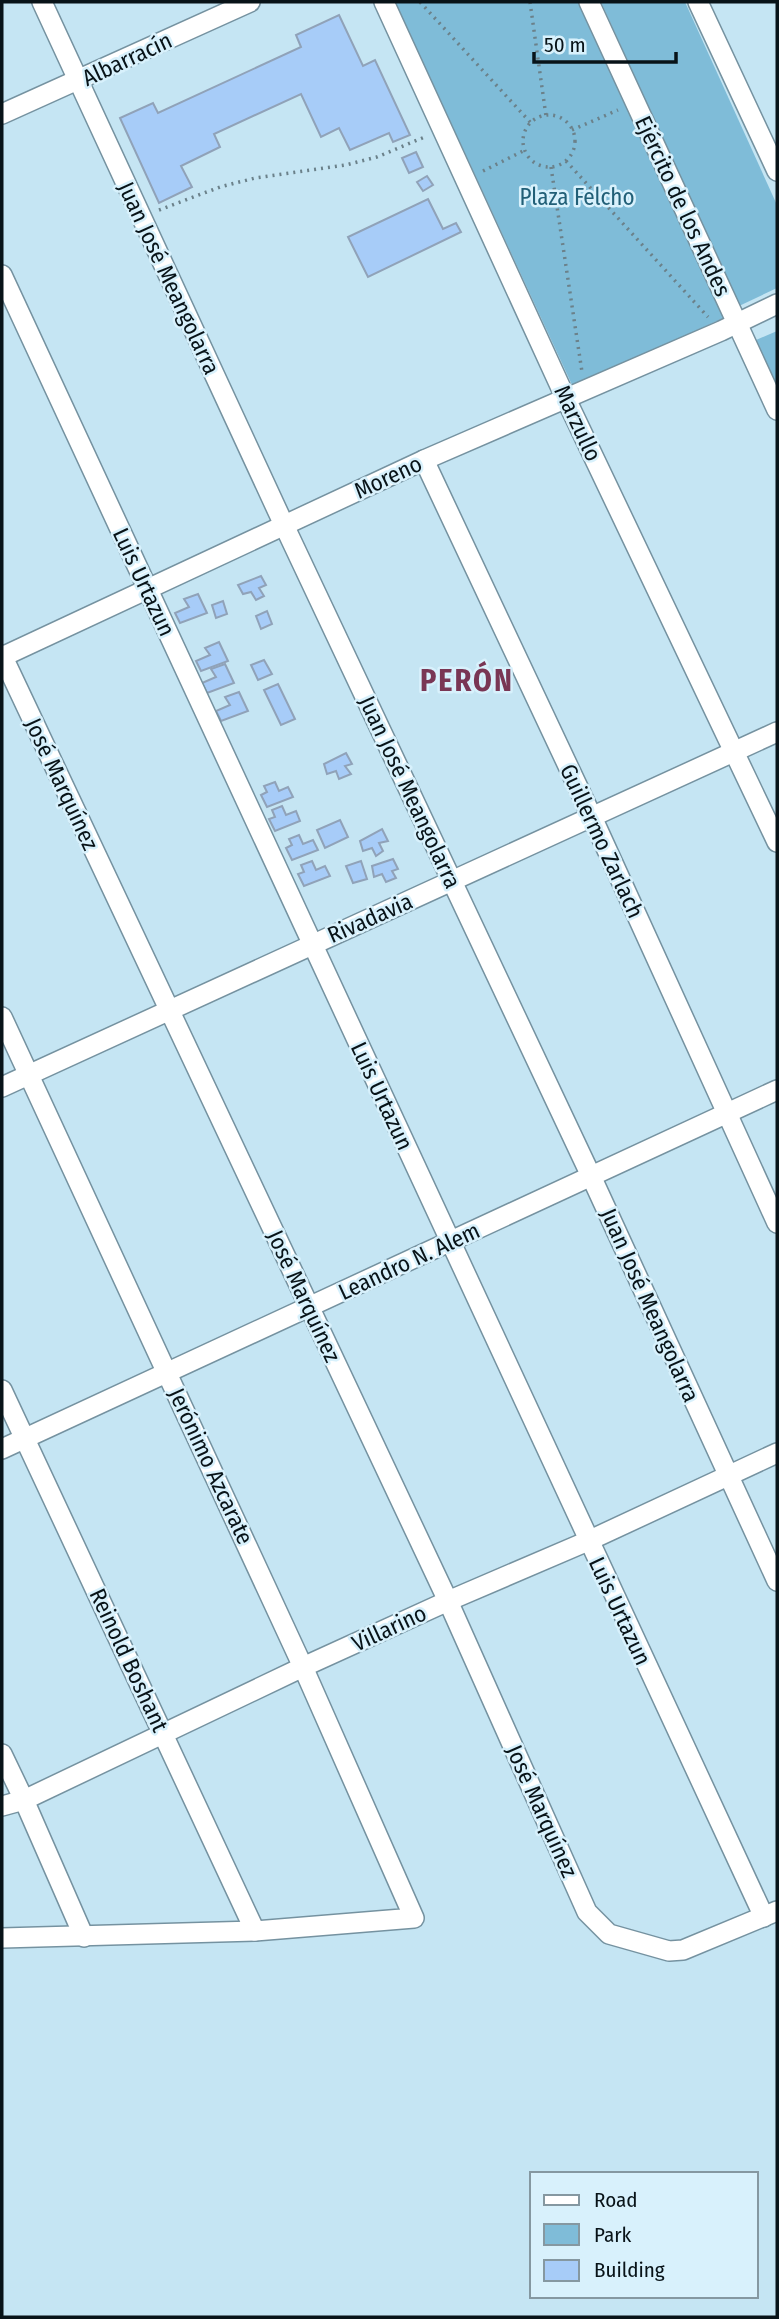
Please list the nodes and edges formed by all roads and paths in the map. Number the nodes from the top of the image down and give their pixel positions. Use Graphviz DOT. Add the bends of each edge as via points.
graph roads {
  1 [pos="43,2"];
  2 [pos="250,2"];
  3 [pos="384,2"];
  4 [pos="420,2"];
  5 [pos="530,2"];
  6 [pos="589,2"];
  7 [pos="698,2"];
  8 [pos="215,9"];
  9 [pos="79,81"];
  10 [pos="634,103"];
  11 [pos="2,114"];
  12 [pos="546,116"];
  13 [pos="531,123"];
  14 [pos="442,129"];
  15 [pos="572,130"];
  16 [pos="525,150"];
  17 [pos="565,161"];
  18 [pos="551,167"];
  19 [pos="777,171"];
  20 [pos="465,179"];
  21 [pos="141,218"];
  22 [pos="2,275"];
  23 [pos="777,304"];
  24 [pos="729,327"];
  25 [pos="585,390"];
  26 [pos="566,399"];
  27 [pos="777,410"];
  28 [pos="424,460"];
  29 [pos="284,525"];
  30 [pos="147,589"];
  31 [pos="2,656"];
  32 [pos="777,732"];
  33 [pos="735,751"];
  34 [pos="592,817"];
  35 [pos="777,842"];
  36 [pos="452,881"];
  37 [pos="312,944"];
  38 [pos="169,1010"];
  39 [pos="2,1017"];
  40 [pos="28,1074"];
  41 [pos="2,1087"];
  42 [pos="777,1090"];
  43 [pos="727,1113"];
  44 [pos="591,1177"];
  45 [pos="777,1223"];
  46 [pos="450,1242"];
  47 [pos="309,1307"];
  48 [pos="168,1373"];
  49 [pos="2,1390"];
  50 [pos="25,1438"];
  51 [pos="2,1449"];
  52 [pos="777,1452"];
  53 [pos="727,1476"];
  54 [pos="588,1541"];
  55 [pos="777,1581"];
  56 [pos="448,1601"];
  57 [pos="303,1667"];
  58 [pos="163,1733"];
  59 [pos="2,1754"];
  60 [pos="24,1800"];
  61 [pos="2,1806"];
  62 [pos="771,1914"];
  63 [pos="254,1931"];
  64 [pos="84,1937"];
  65 [pos="2,1938"];
  1 -- 9 [label="street, Juan José Meangolarra"];
  2 -- 8 [label="street, Albarracín"];
  3 -- 14 [label="street, Marzullo"];
  4 -- 13 [label="path"];
  5 -- 12 [label="path"];
  6 -- 10 [label="street, Ejército de los Andes"];
  7 -- 19 [label="street"];
  8 -- 9 [label="street, Albarracín"];
  9 -- 11 [label="street, Albarracín"];
  9 -- 21 [label="street, Juan José Meangolarra"];
  10 -- 15 [label="path"];
  10 -- 24 [label="street, Ejército de los Andes"];
  12 -- 13 [label="path"];
  12 -- 15 [label="path" via="561,119"];
  13 -- 16 [label="path" via="524,136"];
  14 -- 20 [label="street, Marzullo"];
  14 -- 21 [label="path" via="377,157 220,187"];
  15 -- 17 [label="path" via="574,147"];
  16 -- 18 [label="path" via="538,165"];
  16 -- 20 [label="path"];
  17 -- 18 [label="path"];
  17 -- 24 [label="path"];
  18 -- 25 [label="path"];
  20 -- 26 [label="street, Marzullo"];
  21 -- 29 [label="street, Juan José Meangolarra"];
  22 -- 30 [label="street, Luis Urtazun"];
  23 -- 24 [label="street, Moreno"];
  24 -- 25 [label="street, Moreno"];
  24 -- 27 [label="street, Ejército de los Andes"];
  25 -- 26 [label="street, Moreno"];
  26 -- 28 [label="street, Moreno"];
  26 -- 33 [label="street, Marzullo"];
  28 -- 29 [label="street, Moreno"];
  28 -- 34 [label="street, Guillermo Zarlach"];
  29 -- 30 [label="street, Moreno"];
  29 -- 36 [label="street, Juan José Meangolarra"];
  30 -- 31 [label="street, Moreno"];
  30 -- 37 [label="street, Luis Urtazun"];
  31 -- 38 [label="street, José Marquínez"];
  32 -- 33 [label="street, Rivadavia"];
  33 -- 34 [label="street, Rivadavia"];
  33 -- 35 [label="street, Marzullo"];
  34 -- 36 [label="street, Rivadavia"];
  34 -- 43 [label="street, Guillermo Zarlach"];
  36 -- 37 [label="street, Rivadavia"];
  36 -- 44 [label="street, Juan José Meangolarra"];
  37 -- 38 [label="street, Rivadavia"];
  37 -- 46 [label="street, Luis Urtazun"];
  38 -- 40 [label="street, Rivadavia"];
  38 -- 47 [label="street, José Marquínez"];
  39 -- 40 [label="street, Jerónimo Azcarate"];
  40 -- 41 [label="street, Rivadavia"];
  40 -- 48 [label="street, Jerónimo Azcarate"];
  42 -- 43 [label="street, Leandro N. Alem"];
  43 -- 44 [label="street, Leandro N. Alem"];
  43 -- 45 [label="street, Guillermo Zarlach"];
  44 -- 46 [label="street, Leandro N. Alem"];
  44 -- 53 [label="street, Juan José Meangolarra"];
  46 -- 47 [label="street, Leandro N. Alem"];
  46 -- 54 [label="street, Luis Urtazun"];
  47 -- 48 [label="street, Leandro N. Alem"];
  47 -- 56 [label="street, José Marquínez"];
  48 -- 50 [label="street, Leandro N. Alem"];
  48 -- 57 [label="street, Jerónimo Azcarate"];
  49 -- 50 [label="street, Reinold Boshant"];
  50 -- 51 [label="street, Leandro N. Alem"];
  50 -- 58 [label="street, Reinold Boshant"];
  52 -- 53 [label="street, Villarino"];
  53 -- 54 [label="street, Villarino"];
  53 -- 55 [label="street, Juan José Meangolarra"];
  54 -- 56 [label="street, Villarino"];
  54 -- 62 [label="street, Luis Urtazun"];
  56 -- 57 [label="street, Villarino"];
  56 -- 62 [label="street, José Marquínez" via="587,1912 609,1934 669,1951 683,1950"];
  57 -- 58 [label="street, Villarino"];
  57 -- 63 [label="street, Jerónimo Azcarate" via="414,1918"];
  58 -- 60 [label="street, Villarino"];
  58 -- 63 [label="street, Reinold Boshant"];
  59 -- 60 [label="street"];
  60 -- 61 [label="street, Villarino"];
  60 -- 64 [label="street"];
  63 -- 64 [label="street"];
  64 -- 65 [label="street"];
}
